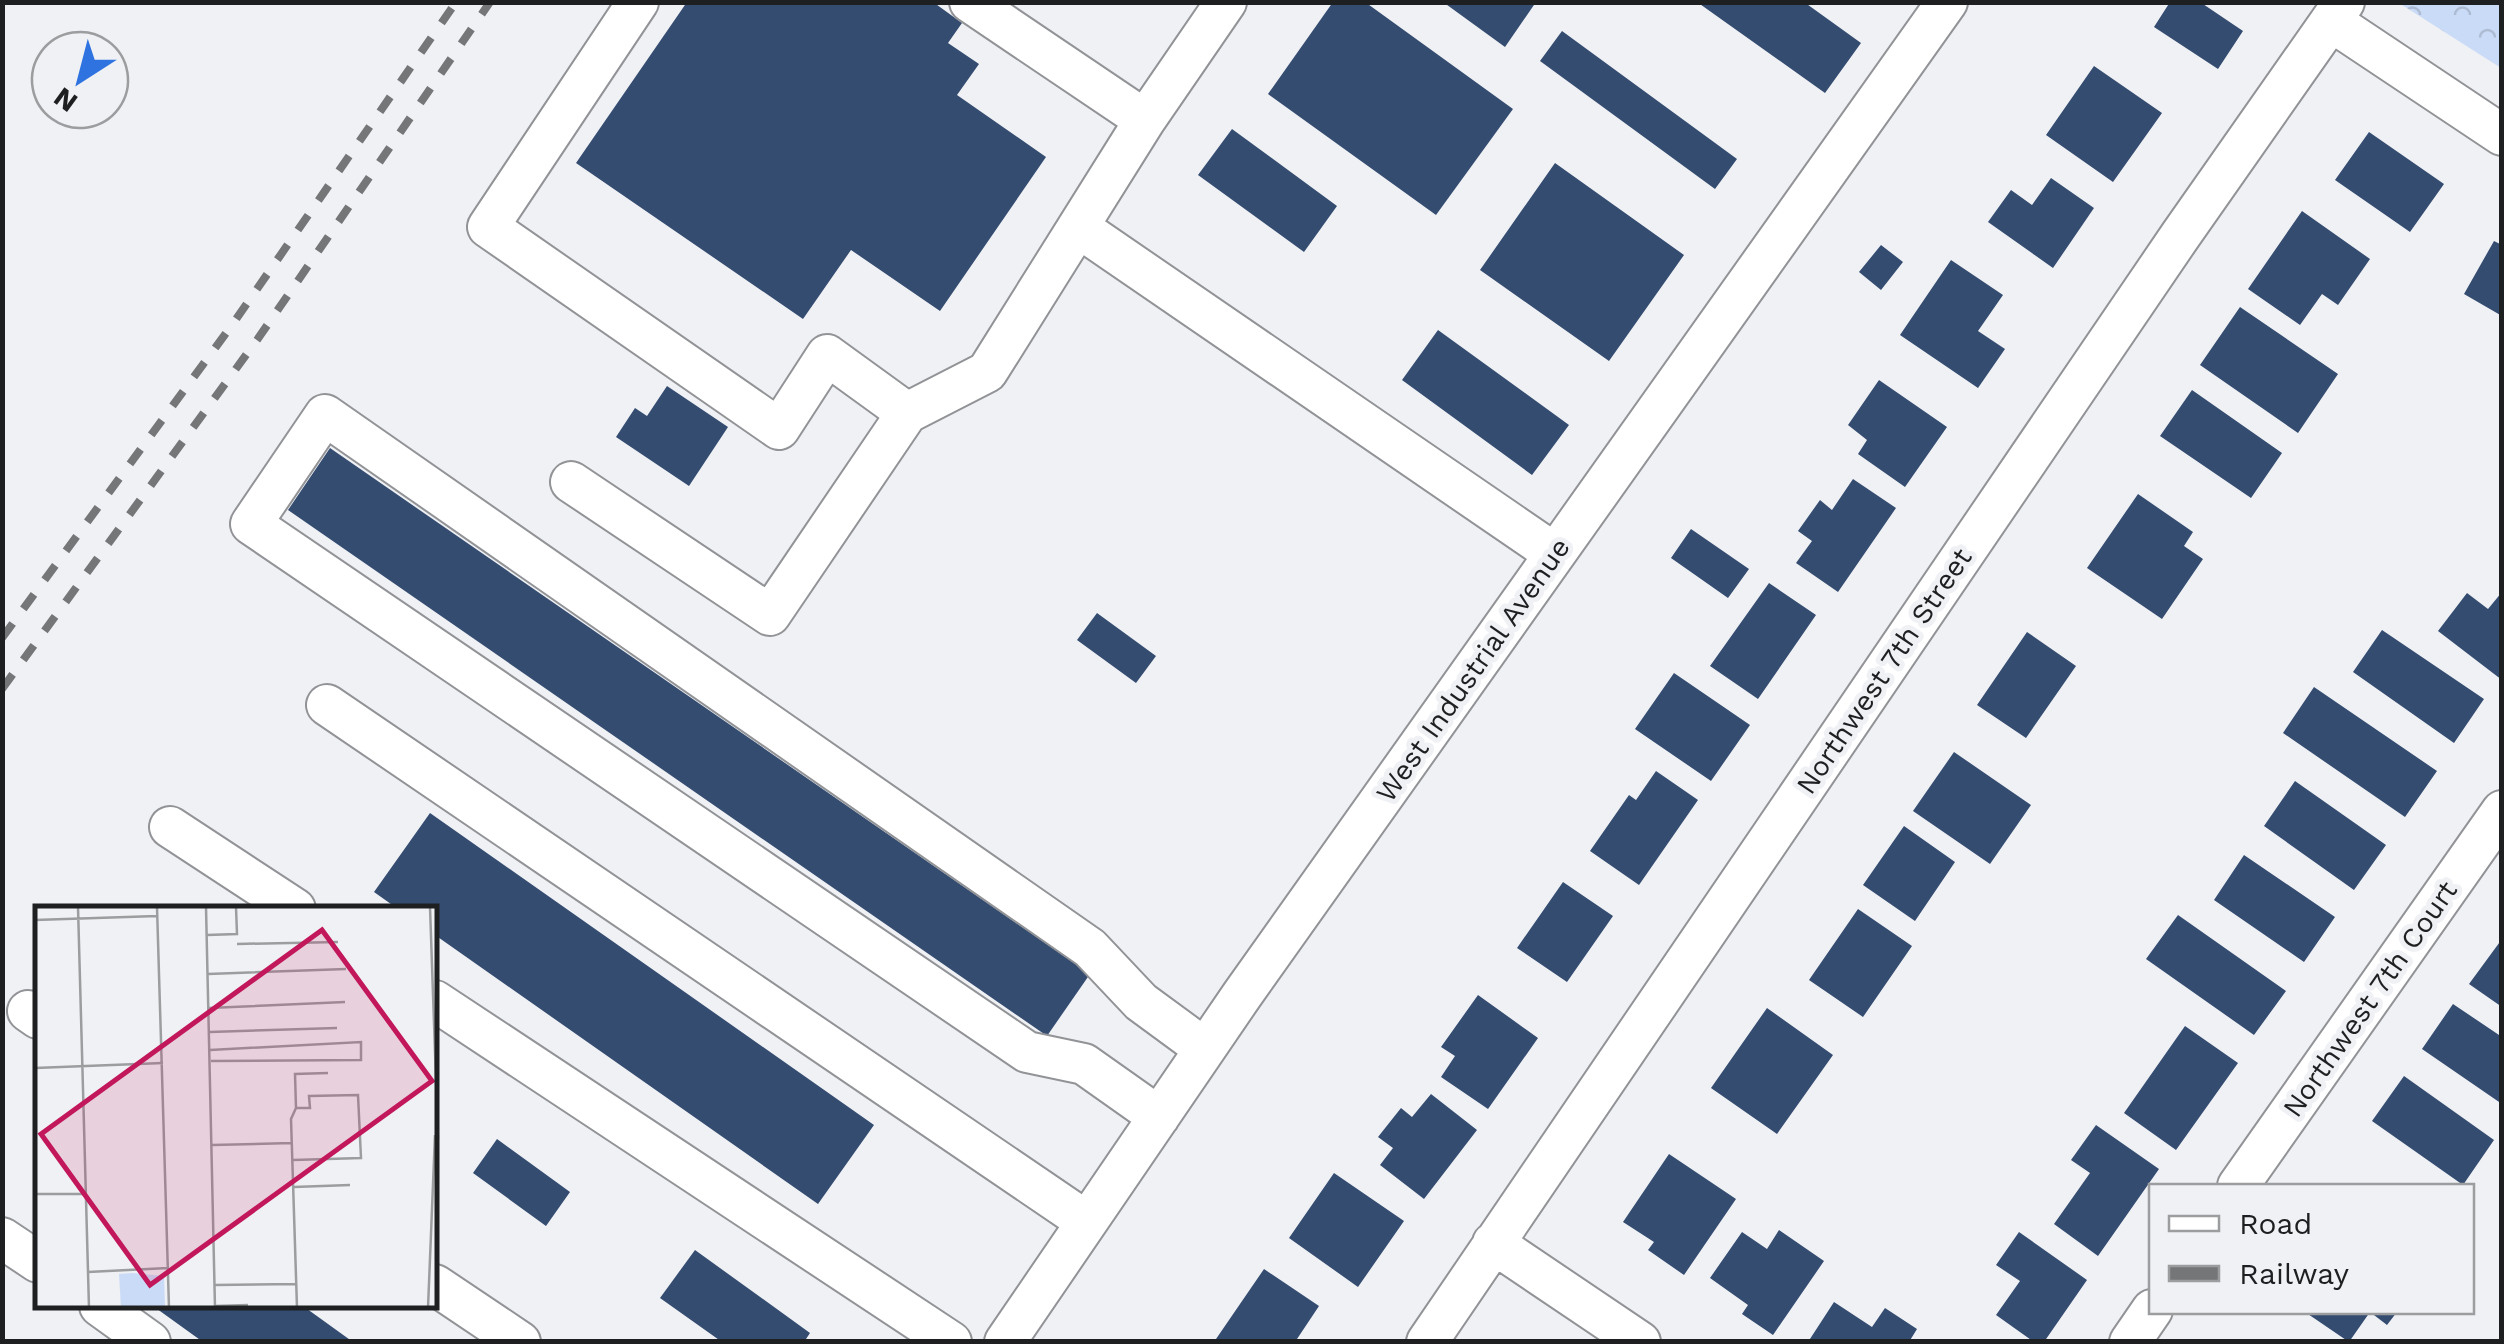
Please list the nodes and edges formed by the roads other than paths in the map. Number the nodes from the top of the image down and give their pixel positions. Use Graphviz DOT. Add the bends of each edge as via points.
graph roads {
  1 [pos="638,2"];
  2 [pos="970,2"];
  3 [pos="1226,2"];
  4 [pos="1947,2"];
  5 [pos="2338,12"];
  6 [pos="1145,120"];
  7 [pos="2502,135"];
  8 [pos="1078,226"];
  9 [pos="907,413"];
  10 [pos="571,482"];
  11 [pos="1555,554"];
  12 [pos="327,705"];
  13 [pos="2502,811"];
  14 [pos="170,827"];
  15 [pos="290,906"];
  16 [pos="438,1004"];
  17 [pos="1205,1049"];
  18 [pos="1159,1117"];
  19 [pos="2239,1184"];
  20 [pos="1087,1222"];
  21 [pos="2,1238"];
  22 [pos="1493,1243"];
  23 [pos="35,1260"];
  24 [pos="438,1286"];
  25 [pos="104,1309"];
  26 [pos="2149,1314"];
  27 [pos="150,1342"];
  28 [pos="520,1342"];
  29 [pos="952,1342"];
  30 [pos="1005,1342"];
  31 [pos="1427,1342"];
  32 [pos="1640,1342"];
  33 [pos="2130,1342"];
  1 -- 9 [label="street" via="488,227 779,429 827,355"];
  2 -- 6 [label="street"];
  3 -- 6 [label="street"];
  4 -- 11 [label="street, West Industrial Avenue"];
  5 -- 7 [label="street"];
  5 -- 22 [label="street, Northwest 7th Street"];
  6 -- 8 [label="street"];
  8 -- 9 [label="street" via="986,372"];
  8 -- 11 [label="street"];
  9 -- 10 [label="street" via="770,615"];
  11 -- 17 [label="street, West Industrial Avenue"];
  12 -- 20 [label="street"];
  13 -- 19 [label="street, Northwest 7th Court"];
  14 -- 15 [label="street"];
  16 -- 29 [label="street"];
  17 -- 18 [label="street, West Industrial Avenue"];
  17 -- 18 [label="street" via="1141,1002 1090,948 325,416 251,524 1028,1052 1084,1064"];
  18 -- 20 [label="street, West Industrial Avenue"];
  20 -- 30 [label="street, West Industrial Avenue"];
  21 -- 23 [label="street"];
  22 -- 31 [label="street, Northwest 7th Street"];
  22 -- 32 [label="street"];
  24 -- 28 [label="street"];
  25 -- 27 [label="street"];
  26 -- 33 [label="street"];
}
